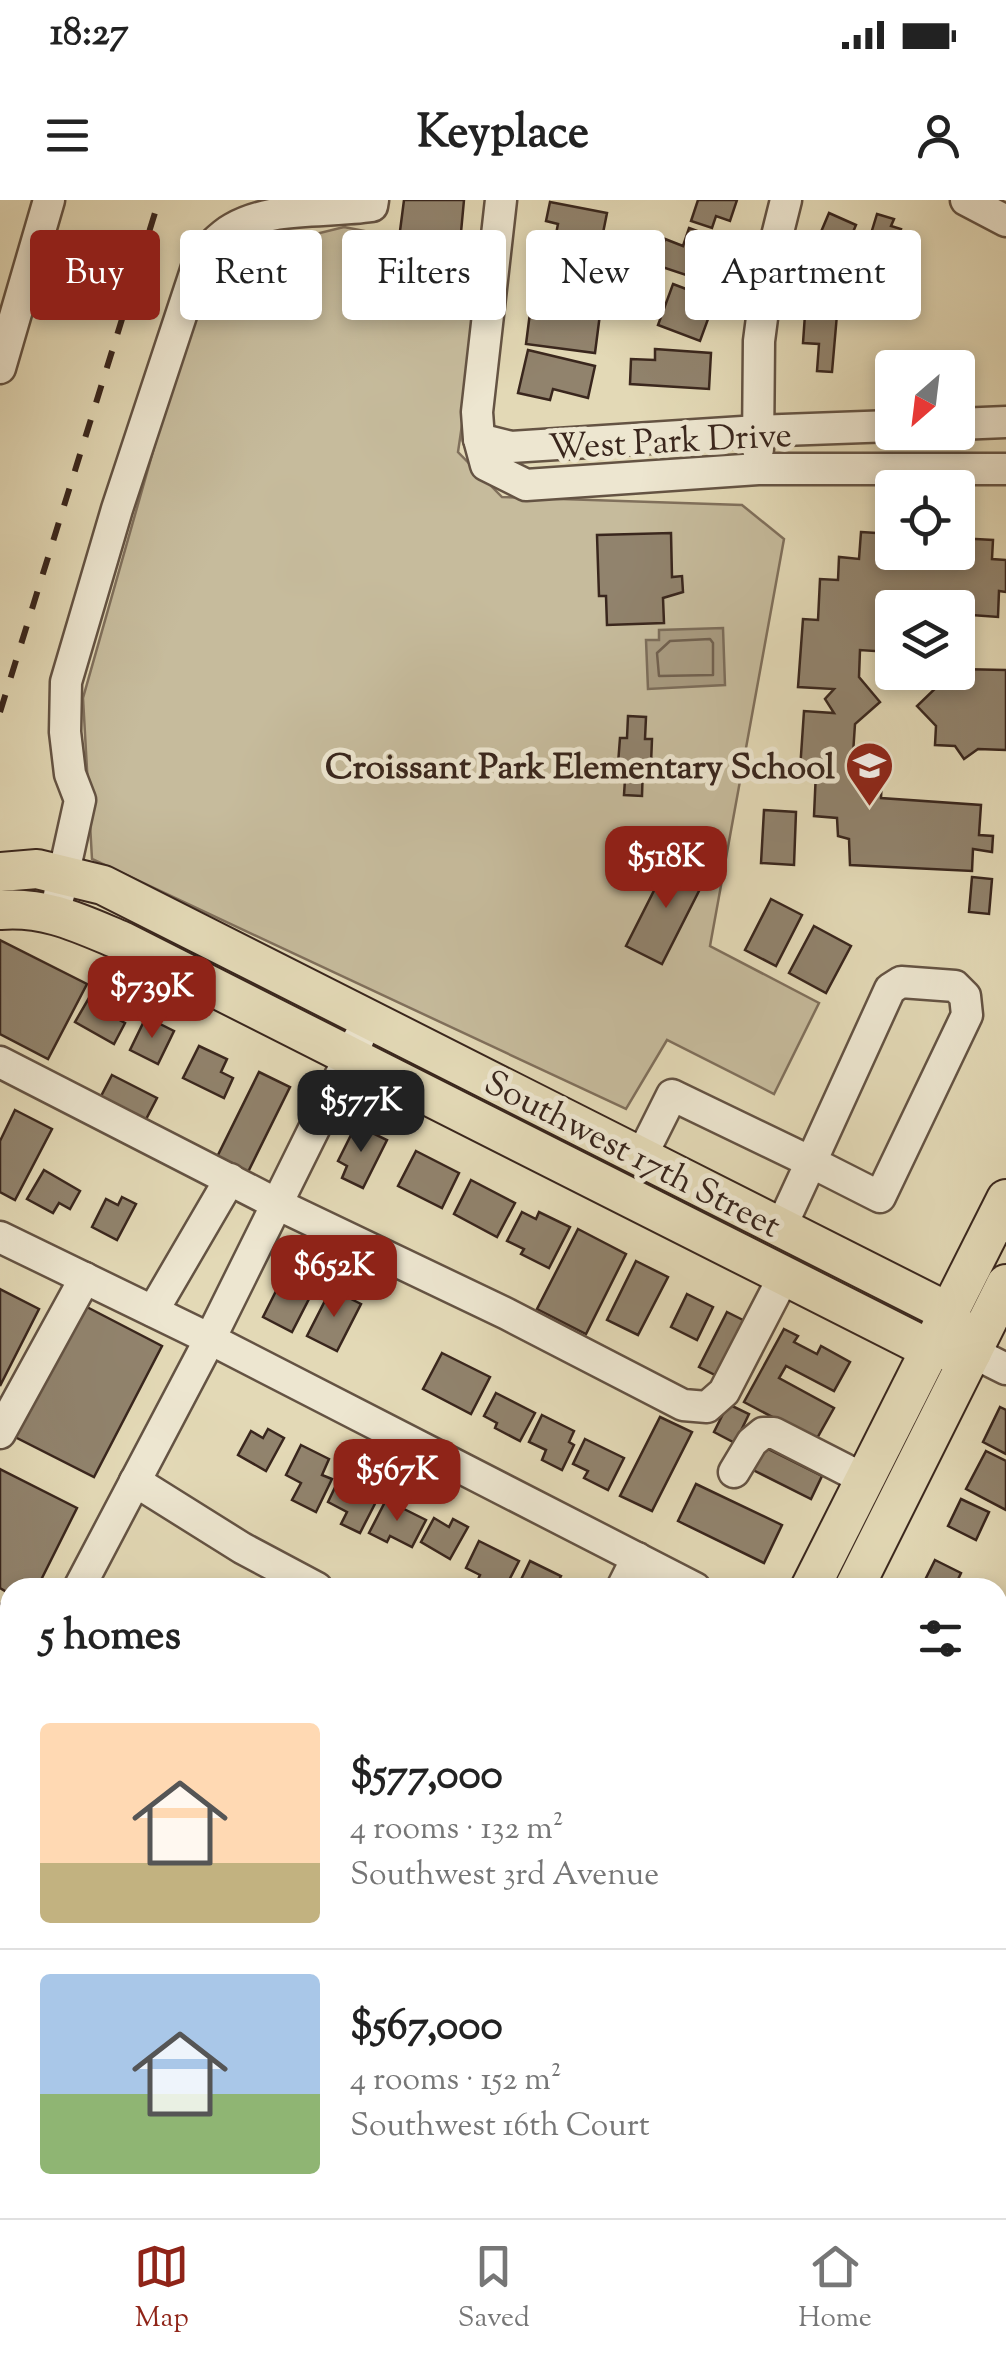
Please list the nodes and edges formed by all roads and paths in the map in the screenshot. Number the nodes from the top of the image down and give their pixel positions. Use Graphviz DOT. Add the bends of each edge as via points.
graph roads {
  1 [pos="49,200"];
  2 [pos="373,200"];
  3 [pos="501,200"];
  4 [pos="786,200"];
  5 [pos="966,200"];
  6 [pos="306,206"];
  7 [pos="1006,221"];
  8 [pos="0,368"];
  9 [pos="1006,422"];
  10 [pos="975,423"];
  11 [pos="875,427"];
  12 [pos="758,431"];
  13 [pos="478,439"];
  14 [pos="758,469"];
  15 [pos="1006,469"];
  16 [pos="0,872"];
  17 [pos="64,874"];
  18 [pos="0,910"];
  19 [pos="55,913"];
  20 [pos="368,1019"];
  21 [pos="350,1058"];
  22 [pos="0,1062"];
  23 [pos="641,1157"];
  24 [pos="812,1162"];
  25 [pos="230,1180"];
  26 [pos="1006,1199"];
  27 [pos="276,1204"];
  28 [pos="781,1227"];
  29 [pos="0,1237"];
  30 [pos="784,1276"];
  31 [pos="85,1278"];
  32 [pos="1006,1284"];
  33 [pos="153,1311"];
  34 [pos="948,1312"];
  35 [pos="210,1339"];
  36 [pos="929,1349"];
  37 [pos="972,1352"];
  38 [pos="1006,1370"];
  39 [pos="0,1433"];
  40 [pos="734,1472"];
  41 [pos="864,1480"];
  42 [pos="135,1481"];
  43 [pos="637,1558"];
  44 [pos="84,1578"];
  45 [pos="298,1578"];
  46 [pos="627,1578"];
  47 [pos="676,1578"];
  48 [pos="815,1578"];
  49 [pos="859,1578"];
  1 -- 8 [label="street"];
  2 -- 6 [label="street" via="372,206"];
  3 -- 13 [label="street"];
  4 -- 12 [label="street" via="761,324"];
  5 -- 7 [label="street"];
  6 -- 17 [label="street" via="231,229 201,255 66,682 65,732 80,800"];
  9 -- 10 [label="street"];
  11 -- 12 [label="street, West Park Drive"];
  12 -- 13 [label="street, West Park Drive" via="511,447"];
  12 -- 14 [label="street"];
  13 -- 14 [label="street, West Park Drive" via="486,466 526,486"];
  14 -- 15 [label="street, West Park Drive"];
  16 -- 17 [label="main road, Southwest 17th Street"];
  17 -- 19 [label="street"];
  17 -- 20 [label="main road, Southwest 17th Street" via="103,885"];
  18 -- 19 [label="main road, Southwest 17th Street"];
  19 -- 21 [label="main road, Southwest 17th Street"];
  20 -- 21 [label="street"];
  20 -- 23 [label="main road, Southwest 17th Street"];
  21 -- 27 [label="street"];
  21 -- 30 [label="main road, Southwest 17th Street"];
  22 -- 25 [label="street"];
  23 -- 24 [label="street" via="672,1095"];
  23 -- 28 [label="main road, Southwest 17th Street"];
  24 -- 24 [label="street" via="880,1197 967,1014 965,996 955,986 901,982 890,989"];
  24 -- 28 [label="street"];
  25 -- 27 [label="street"];
  25 -- 33 [label="street"];
  26 -- 34 [label="main road"];
  27 -- 30 [label="street" via="683,1405 707,1408 724,1392"];
  27 -- 35 [label="street"];
  28 -- 34 [label="main road, Southwest 17th Street"];
  29 -- 31 [label="street"];
  30 -- 36 [label="main road, Southwest 17th Street"];
  31 -- 33 [label="street"];
  31 -- 39 [label="street"];
  32 -- 37 [label="main road"];
  33 -- 35 [label="street"];
  34 -- 36 [label="main road"];
  34 -- 37 [label="main road"];
  35 -- 42 [label="street"];
  35 -- 43 [label="street"];
  36 -- 37 [label="main road, Southwest 17th Street"];
  36 -- 41 [label="main road"];
  37 -- 38 [label="street, Southwest 17th Street"];
  37 -- 49 [label="main road"];
  40 -- 41 [label="street" via="752,1442 774,1433"];
  41 -- 48 [label="main road"];
  42 -- 44 [label="street"];
  42 -- 45 [label="street"];
  43 -- 46 [label="street"];
  43 -- 47 [label="street"];
}
